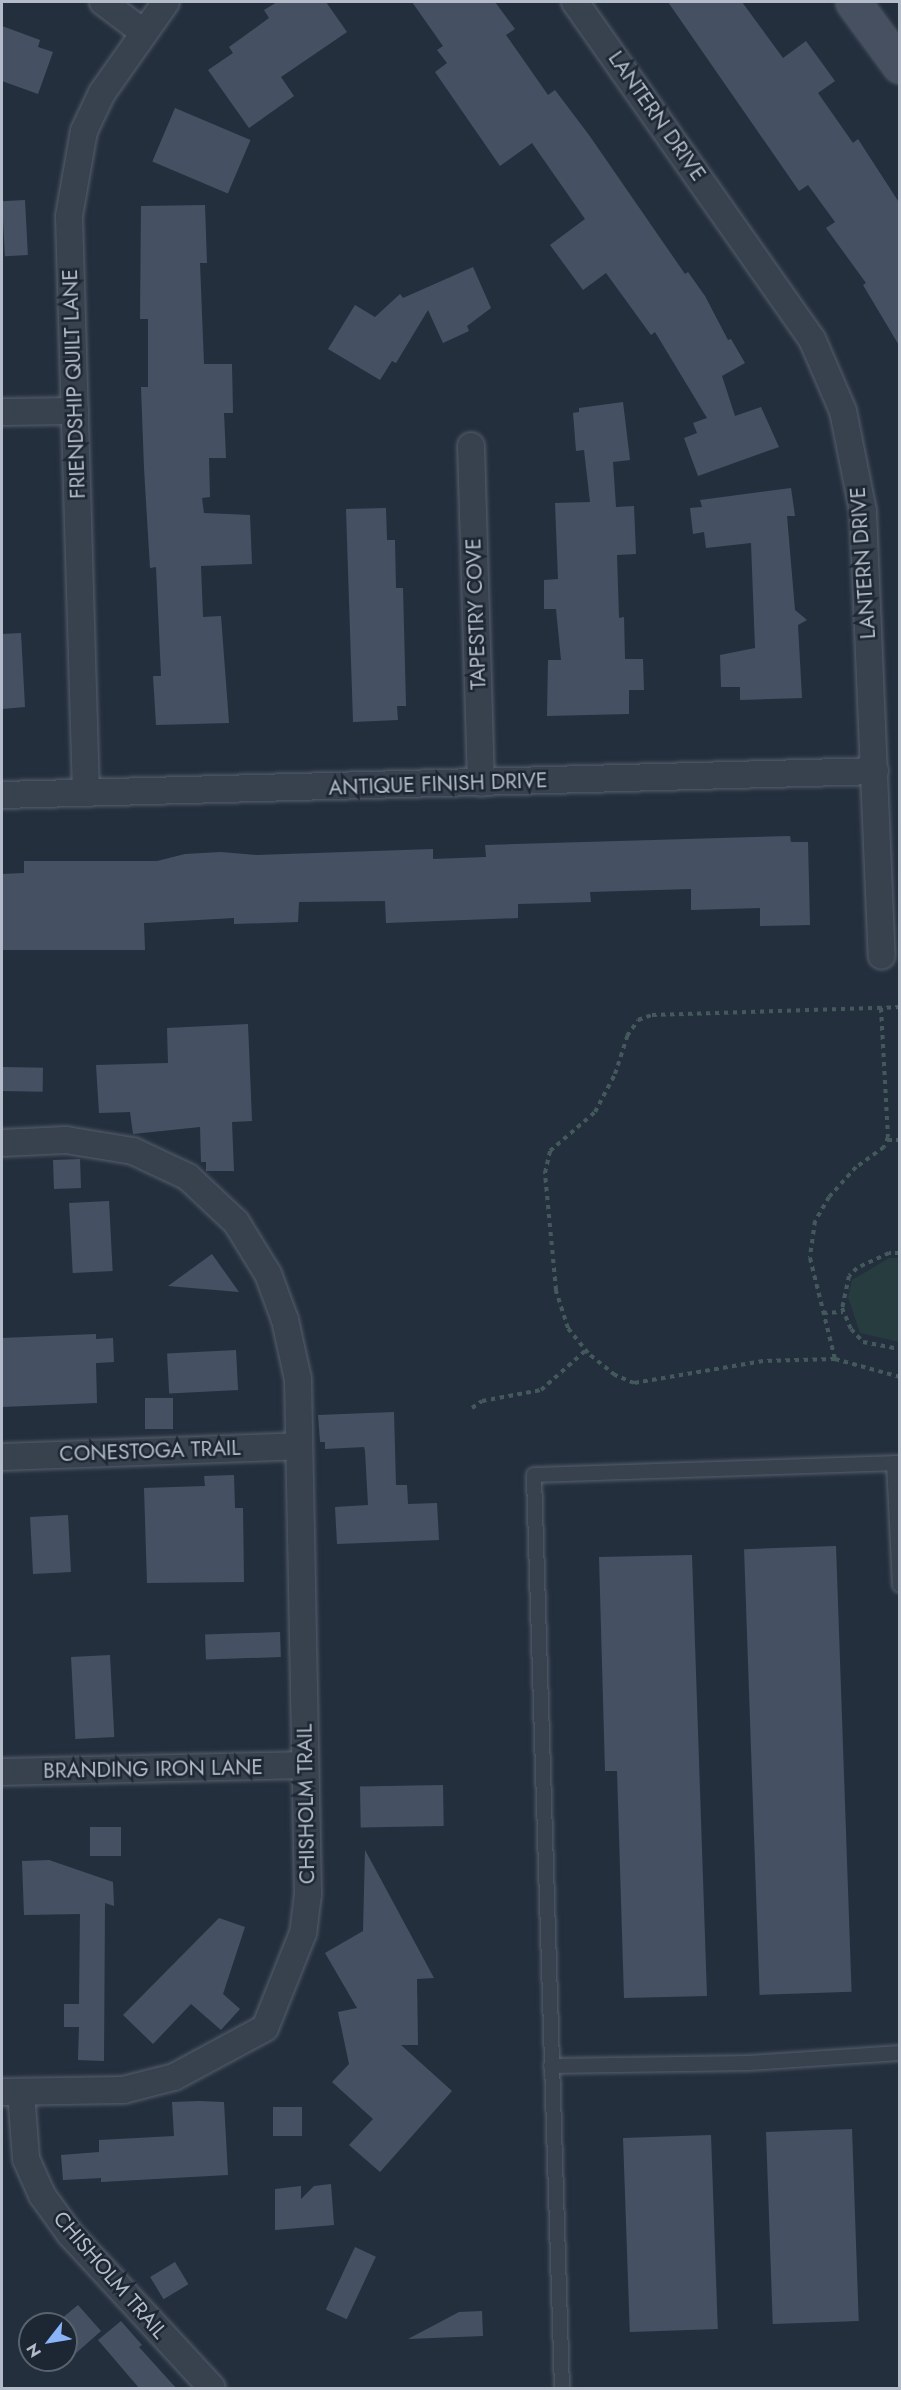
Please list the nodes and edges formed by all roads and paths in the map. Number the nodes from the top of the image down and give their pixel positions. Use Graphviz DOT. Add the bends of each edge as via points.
graph roads {
  1 [pos="103,2"];
  2 [pos="166,2"];
  3 [pos="575,2"];
  4 [pos="853,2"];
  5 [pos="143,32"];
  6 [pos="900,66"];
  7 [pos="75,411"];
  8 [pos="2,412"];
  9 [pos="471,446"];
  10 [pos="875,771"];
  11 [pos="481,783"];
  12 [pos="86,793"];
  13 [pos="2,795"];
  14 [pos="882,956"];
  15 [pos="900,1007"];
  16 [pos="881,1008"];
  17 [pos="887,1140"];
  18 [pos="900,1140"];
  19 [pos="2,1143"];
  20 [pos="900,1253"];
  21 [pos="844,1312"];
  22 [pos="823,1313"];
  23 [pos="900,1348"];
  24 [pos="586,1350"];
  25 [pos="835,1359"];
  26 [pos="900,1377"];
  27 [pos="472,1408"];
  28 [pos="299,1446"];
  29 [pos="2,1457"];
  30 [pos="897,1463"];
  31 [pos="900,1585"];
  32 [pos="305,1765"];
  33 [pos="2,1772"];
  34 [pos="900,2053"];
  35 [pos="551,2066"];
  36 [pos="11,2092"];
  37 [pos="212,2388"];
  38 [pos="562,2388"];
  1 -- 5 [label="street"];
  2 -- 5 [label="street, FRIENDSHIP QUILT LANE"];
  3 -- 10 [label="street, LANTERN DRIVE" via="812,339 843,411 863,511"];
  4 -- 6 [label="main road"];
  5 -- 7 [label="street, FRIENDSHIP QUILT LANE" via="102,93 84,131 74,168 69,216"];
  7 -- 8 [label="street"];
  7 -- 12 [label="street, FRIENDSHIP QUILT LANE"];
  9 -- 11 [label="street, TAPESTRY COVE"];
  10 -- 11 [label="street, ANTIQUE FINISH DRIVE"];
  10 -- 14 [label="street, LANTERN DRIVE"];
  11 -- 12 [label="street, ANTIQUE FINISH DRIVE"];
  12 -- 13 [label="street, ANTIQUE FINISH DRIVE"];
  15 -- 16 [label="path"];
  16 -- 17 [label="path"];
  16 -- 24 [label="path" via="652,1015 638,1020 627,1036 615,1074 595,1112 550,1151 545,1173 555,1290 568,1328"];
  17 -- 18 [label="path"];
  17 -- 22 [label="path" via="829,1197 815,1221 810,1258"];
  19 -- 28 [label="street, CHISHOLM TRAIL" via="66,1140 133,1151 188,1177 236,1222 268,1274 285,1320 298,1379"];
  20 -- 21 [label="path" via="878,1258 849,1276"];
  21 -- 22 [label="path"];
  21 -- 23 [label="path" via="851,1329 863,1342"];
  22 -- 25 [label="path"];
  24 -- 25 [label="path" via="615,1375 634,1383 763,1361"];
  24 -- 27 [label="path" via="542,1390 482,1401"];
  25 -- 26 [label="path"];
  28 -- 29 [label="street, CONESTOGA TRAIL"];
  28 -- 32 [label="street, CHISHOLM TRAIL"];
  30 -- 31 [label="lane"];
  30 -- 35 [label="lane" via="534,1475"];
  32 -- 33 [label="street, BRANDING IRON LANE"];
  32 -- 36 [label="street, CHISHOLM TRAIL" via="308,1894 303,1933 265,2028 174,2078 123,2091"];
  34 -- 35 [label="lane" via="749,2063"];
  35 -- 38 [label="lane"];
  36 -- 37 [label="street, CHISHOLM TRAIL" via="26,2159 42,2195 70,2234"];
}
